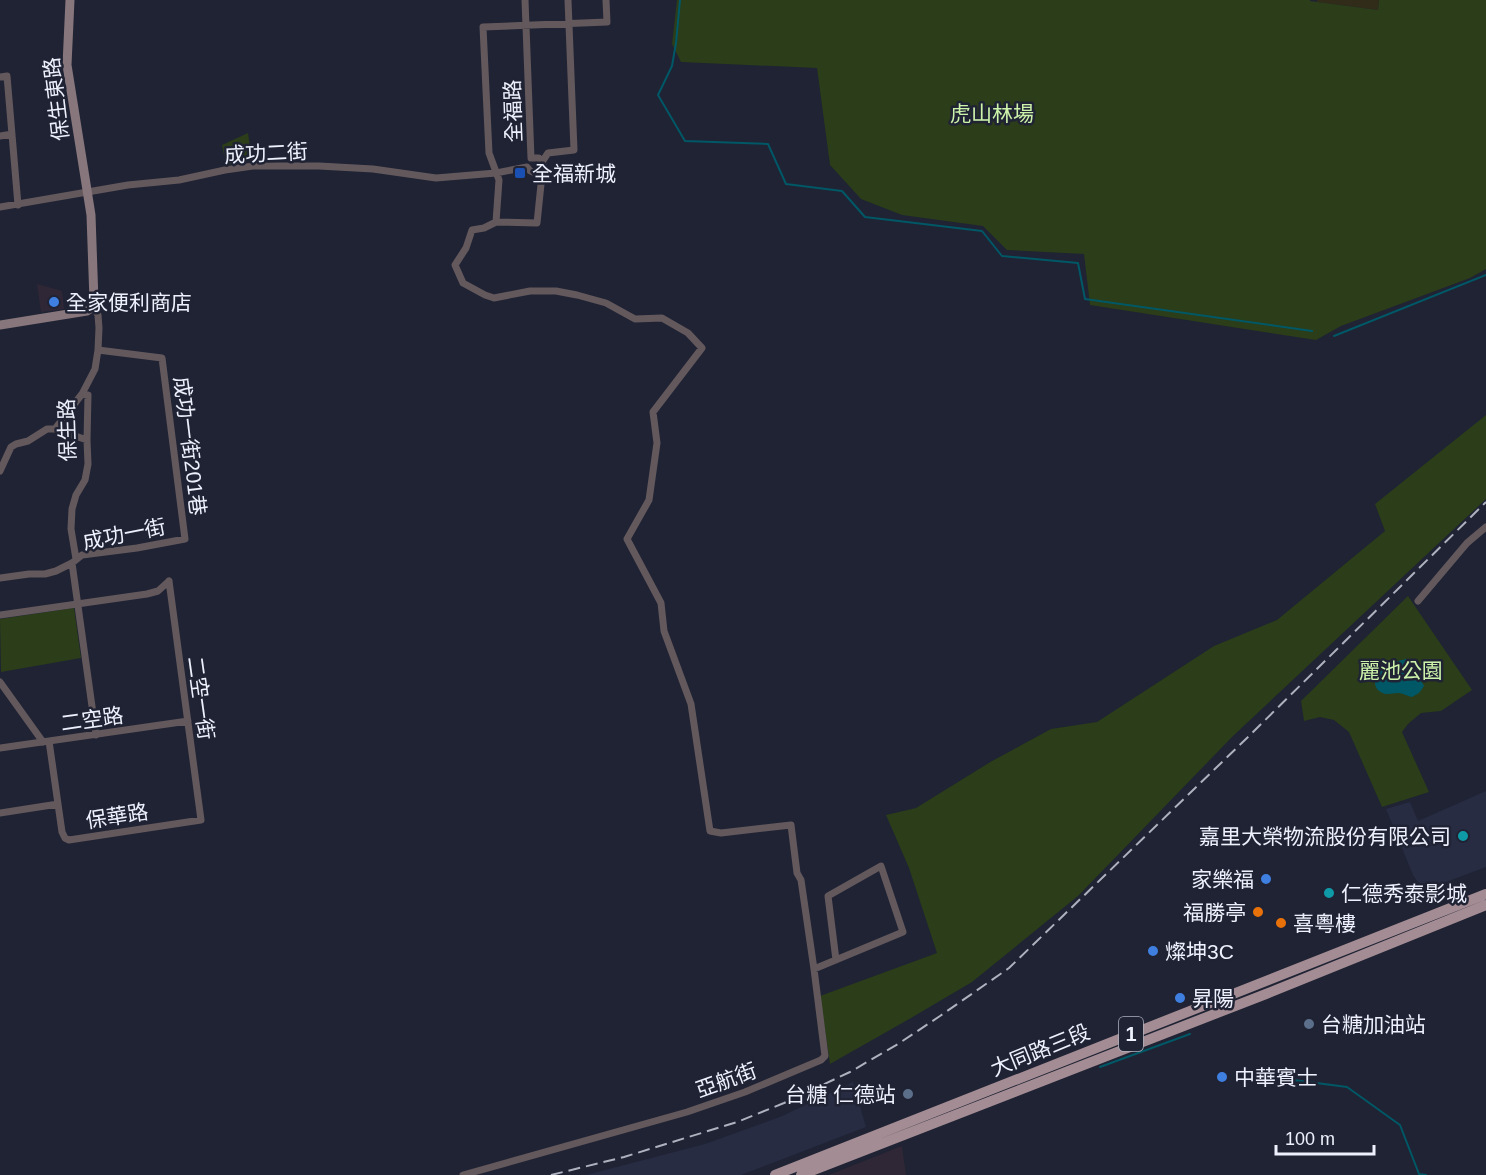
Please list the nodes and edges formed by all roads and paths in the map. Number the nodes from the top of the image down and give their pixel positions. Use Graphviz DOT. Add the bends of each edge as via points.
graph roads {
  1 [pos="70,0"];
  2 [pos="525,0"];
  3 [pos="568,0"];
  4 [pos="606,0"];
  5 [pos="569,23"];
  6 [pos="526,25"];
  7 [pos="4,77"];
  8 [pos="12,134"];
  9 [pos="0,136"];
  10 [pos="531,158"];
  11 [pos="542,163"];
  12 [pos="530,170"];
  13 [pos="496,173"];
  14 [pos="88,193"];
  15 [pos="18,205"];
  16 [pos="0,207"];
  17 [pos="496,222"];
  18 [pos="93,307"];
  19 [pos="0,325"];
  20 [pos="98,350"];
  21 [pos="82,394"];
  22 [pos="55,429"];
  23 [pos="87,440"];
  24 [pos="0,471"];
  25 [pos="1486,526"];
  26 [pos="185,539"];
  27 [pos="74,561"];
  28 [pos="0,578"];
  29 [pos="1418,601"];
  30 [pos="77,605"];
  31 [pos="0,615"];
  32 [pos="0,682"];
  33 [pos="188,721"];
  34 [pos="96,735"];
  35 [pos="46,741"];
  36 [pos="0,748"];
  37 [pos="58,804"];
  38 [pos="0,813"];
  39 [pos="201,820"];
  40 [pos="1486,894"];
  41 [pos="1486,905"];
  42 [pos="836,960"];
  43 [pos="814,969"];
  44 [pos="463,1175"];
  45 [pos="775,1175"];
  46 [pos="801,1175"];
  1 -- 14 [label="street, 保生東路" via="68,78"];
  2 -- 6 [label="street, 全福路"];
  3 -- 5 [label="street"];
  4 -- 5 [label="street" via="607,22"];
  5 -- 6 [label="street"];
  5 -- 11 [label="street" via="574,150 548,153"];
  6 -- 10 [label="street, 全福路"];
  6 -- 13 [label="street" via="483,27 489,153"];
  7 -- 8 [label="street"];
  8 -- 9 [label="street"];
  8 -- 15 [label="street"];
  10 -- 11 [label="street, 全福路" via="539,158"];
  10 -- 12 [label="street" via="527,161"];
  11 -- 12 [label="street" via="539,171"];
  11 -- 17 [label="street, 全福路" via="537,223"];
  12 -- 13 [label="street, 成功二街"];
  13 -- 14 [label="street, 成功二街" via="436,178 373,169 253,166"];
  13 -- 17 [label="street"];
  14 -- 15 [label="street, 成功二街"];
  14 -- 18 [label="street, 保生路"];
  15 -- 16 [label="street, 成功二街"];
  17 -- 43 [label="street, 亞航街" via="472,230 455,265 463,283 494,298 556,291 606,303 635,319 662,318 688,333 702,348 653,412 657,443 649,500 627,539 661,603 664,631 691,704 710,831 791,825"];
  18 -- 19 [label="street"];
  18 -- 20 [label="street, 保生路" via="98,315"];
  20 -- 21 [label="street, 保生路" via="95,369"];
  20 -- 26 [label="street, 成功一街201巷" via="162,358"];
  21 -- 22 [label="street"];
  21 -- 23 [label="street, 保生路" via="88,395"];
  22 -- 23 [label="street"];
  22 -- 24 [label="street" via="47,429 11,447"];
  23 -- 27 [label="street, 保生路" via="85,480 72,509"];
  25 -- 29 [label="street"];
  26 -- 27 [label="street, 成功一街" via="82,555"];
  27 -- 28 [label="street, 成功一街" via="45,574"];
  27 -- 30 [label="street, 保生路"];
  30 -- 31 [label="street"];
  30 -- 33 [label="street, 二空一街" via="154,593 169,581"];
  30 -- 34 [label="street, 保生路"];
  32 -- 35 [label="street, 保華路"];
  33 -- 34 [label="street, 二空路"];
  33 -- 39 [label="street, 二空一街"];
  34 -- 35 [label="street, 二空路"];
  35 -- 36 [label="street, 二空路"];
  35 -- 37 [label="street, 保華路"];
  37 -- 38 [label="street"];
  37 -- 39 [label="street, 保華路" via="62,832 69,840"];
  40 -- 45 [label="main road, 大同路三段 / 1"];
  41 -- 46 [label="main road, 大同路三段 / 1"];
  42 -- 42 [label="street" via="828,896 881,866 903,932"];
  42 -- 43 [label="street"];
  43 -- 44 [label="street, 亞航街" via="825,1056 821,1060 687,1112"];
}
